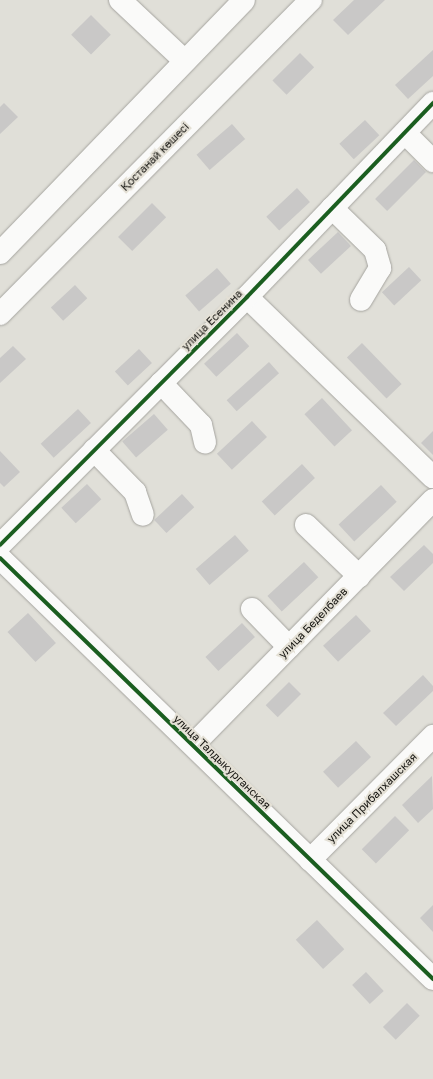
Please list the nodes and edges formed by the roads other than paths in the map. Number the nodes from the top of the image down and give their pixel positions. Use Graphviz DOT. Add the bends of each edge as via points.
graph roads {
  1 [pos="120,0"];
  2 [pos="244,0"];
  3 [pos="311,0"];
  4 [pos="185,61"];
  5 [pos="433,103"];
  6 [pos="405,133"];
  7 [pos="433,160"];
  8 [pos="332,208"];
  9 [pos="4,240"];
  10 [pos="247,297"];
  11 [pos="361,300"];
  12 [pos="0,314"];
  13 [pos="161,383"];
  14 [pos="205,443"];
  15 [pos="94,450"];
  16 [pos="433,477"];
  17 [pos="433,500"];
  18 [pos="143,515"];
  19 [pos="306,525"];
  20 [pos="0,544"];
  21 [pos="0,558"];
  22 [pos="359,576"];
  23 [pos="252,609"];
  24 [pos="289,646"];
  25 [pos="433,736"];
  26 [pos="192,745"];
  27 [pos="310,860"];
  28 [pos="430,971"];
  1 -- 4 [label="street"];
  2 -- 4 [label="street"];
  3 -- 12 [label="street, Қостанай көшесі"];
  4 -- 9 [label="street"];
  5 -- 6 [label="street, улица Есенина"];
  6 -- 7 [label="street"];
  6 -- 8 [label="street, улица Есенина"];
  8 -- 10 [label="street, улица Есенина"];
  8 -- 11 [label="street" via="375,250 380,268"];
  10 -- 13 [label="street, улица Есенина"];
  10 -- 16 [label="street"];
  13 -- 14 [label="street" via="201,424"];
  13 -- 15 [label="street, улица Есенина"];
  15 -- 18 [label="street" via="135,492"];
  15 -- 20 [label="street, улица Есенина"];
  17 -- 22 [label="street, улица Беделбаев"];
  19 -- 22 [label="street"];
  21 -- 26 [label="street, улица Талдыкурганская"];
  22 -- 24 [label="street, улица Беделбаев"];
  23 -- 24 [label="street"];
  24 -- 26 [label="street, улица Беделбаев"];
  25 -- 27 [label="street, улица Прибалхашская"];
  26 -- 27 [label="street, улица Талдыкурганская"];
  27 -- 28 [label="street, улица Талдыкурганская"];
}
